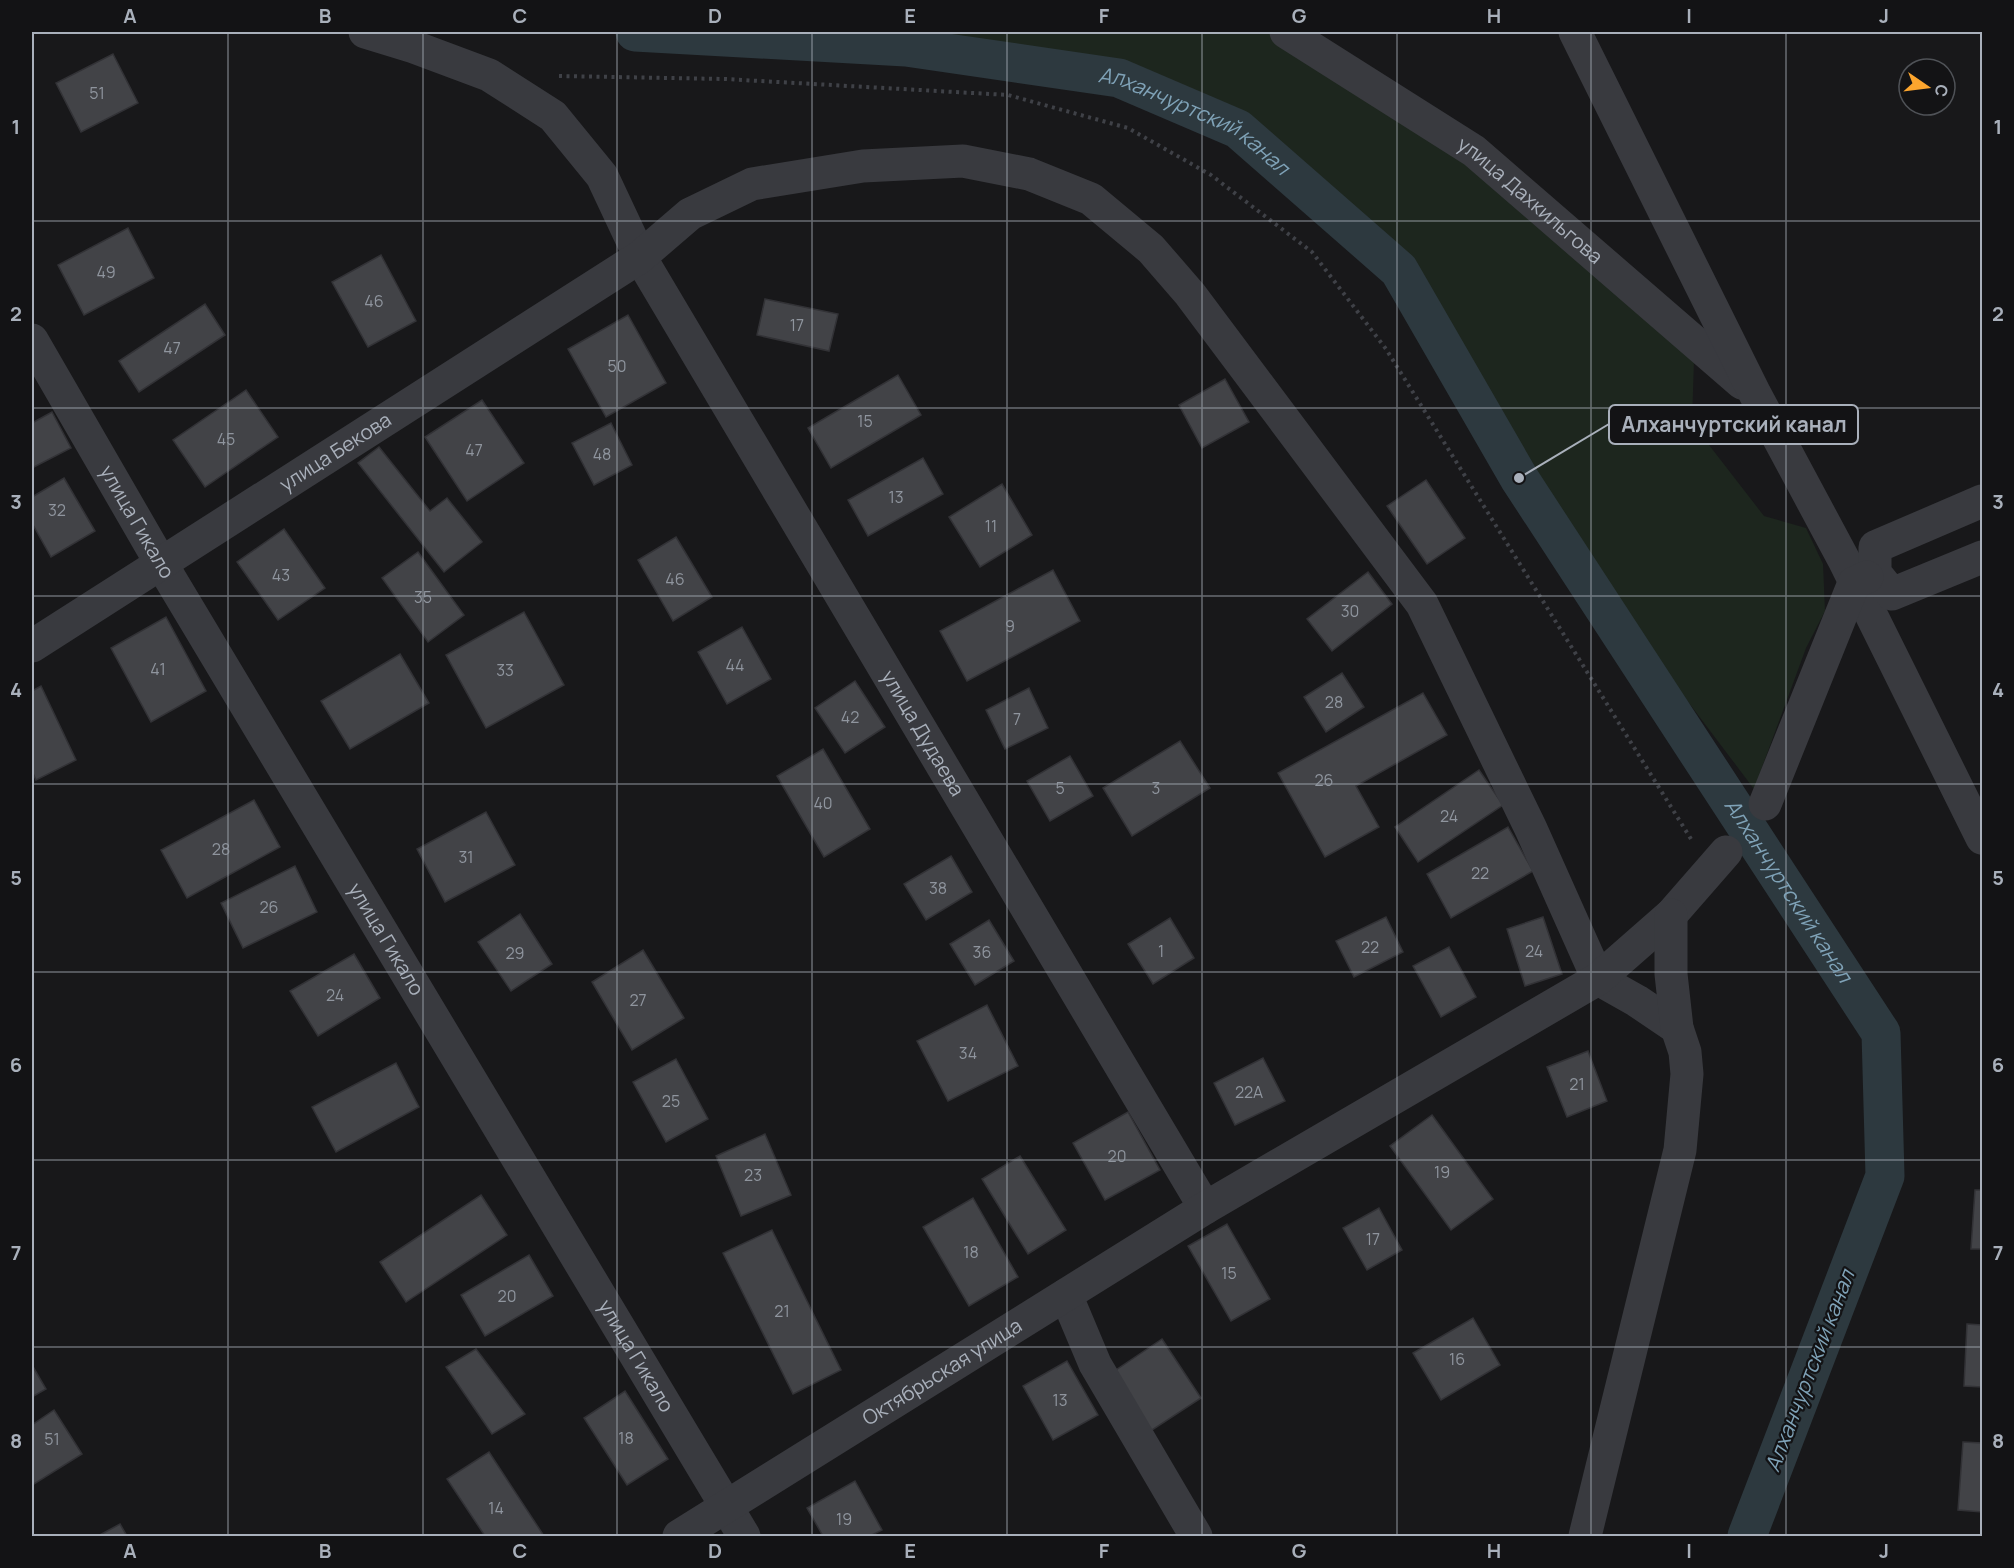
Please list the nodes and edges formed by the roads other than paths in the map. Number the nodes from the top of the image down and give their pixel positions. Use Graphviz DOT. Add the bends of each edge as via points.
graph roads {
  1 [pos="365,32"];
  2 [pos="1286,32"];
  3 [pos="1575,32"];
  4 [pos="640,258"];
  5 [pos="32,340"];
  6 [pos="1755,394"];
  7 [pos="1983,501"];
  8 [pos="1983,557"];
  9 [pos="162,565"];
  10 [pos="1864,578"];
  11 [pos="32,646"];
  12 [pos="1765,804"];
  13 [pos="1983,838"];
  14 [pos="1726,852"];
  15 [pos="1671,915"];
  16 [pos="1598,979"];
  17 [pos="1677,1028"];
  18 [pos="1205,1208"];
  19 [pos="1066,1295"];
  20 [pos="727,1507"];
  21 [pos="680,1536"];
  22 [pos="744,1536"];
  23 [pos="1196,1536"];
  24 [pos="1585,1536"];
  1 -- 4 [label="street, улица Дудаева" via="489,75 553,116 602,176"];
  2 -- 6 [label="street, улица Дахкильгова" via="1474,152"];
  3 -- 6 [label="street"];
  4 -- 9 [label="street, улица Бекова"];
  4 -- 16 [label="street, улица Бекова" via="690,214 752,184 863,166 963,161 1029,174 1091,199 1151,249 1190,294 1422,604"];
  4 -- 18 [label="street, улица Дудаева"];
  5 -- 9 [label="street, улица Гикало"];
  6 -- 10 [label="street" via="1809,494"];
  7 -- 10 [label="street" via="1875,547"];
  8 -- 10 [label="street" via="1892,594"];
  9 -- 11 [label="street, улица Бекова"];
  9 -- 20 [label="street, улица Гикало"];
  10 -- 12 [label="street"];
  10 -- 13 [label="street"];
  14 -- 15 [label="street, Октябрьская улица"];
  15 -- 16 [label="street, Октябрьская улица"];
  15 -- 17 [label="street" via="1671,975"];
  16 -- 17 [label="street"];
  16 -- 18 [label="street, Октябрьская улица"];
  17 -- 24 [label="street" via="1687,1074 1680,1150"];
  18 -- 19 [label="street, Октябрьская улица"];
  19 -- 20 [label="street, Октябрьская улица"];
  19 -- 23 [label="street" via="1095,1364"];
  20 -- 21 [label="street, Октябрьская улица"];
  20 -- 22 [label="street, улица Гикало"];
}
